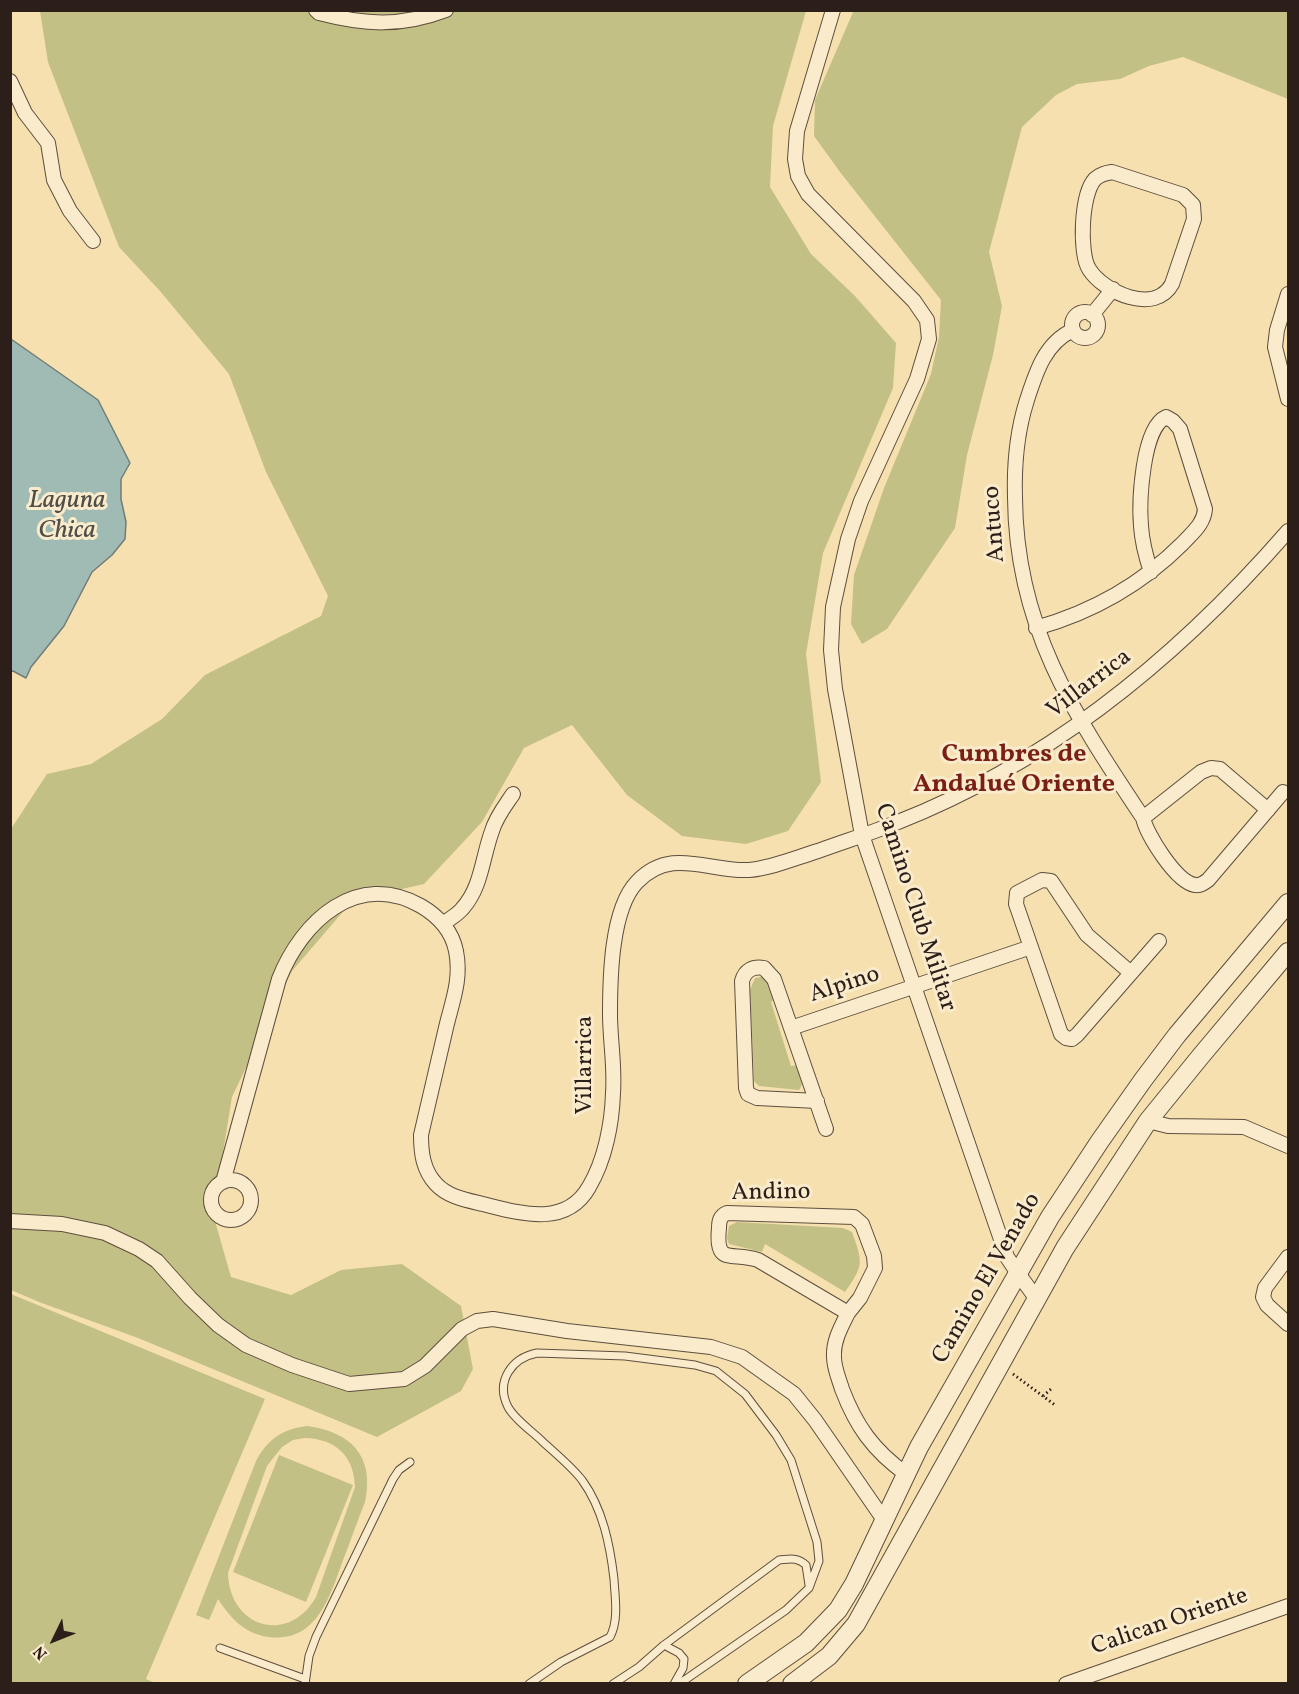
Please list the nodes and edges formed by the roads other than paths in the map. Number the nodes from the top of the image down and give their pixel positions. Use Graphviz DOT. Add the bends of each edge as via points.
graph roads {
  1 [pos="316,10"];
  2 [pos="446,10"];
  3 [pos="833,10"];
  4 [pos="10,81"];
  5 [pos="93,241"];
  6 [pos="1113,289"];
  7 [pos="1288,294"];
  8 [pos="1092,315"];
  9 [pos="1073,330"];
  10 [pos="1288,399"];
  11 [pos="1288,533"];
  12 [pos="1151,572"];
  13 [pos="1036,628"];
  14 [pos="1082,721"];
  15 [pos="1283,792"];
  16 [pos="513,795"];
  17 [pos="1268,810"];
  18 [pos="1143,818"];
  19 [pos="862,835"];
  20 [pos="1288,903"];
  21 [pos="443,924"];
  22 [pos="1159,941"];
  23 [pos="1031,947"];
  24 [pos="1288,954"];
  25 [pos="1131,973"];
  26 [pos="914,987"];
  27 [pos="791,1028"];
  28 [pos="817,1101"];
  29 [pos="1148,1121"];
  30 [pos="826,1129"];
  31 [pos="1288,1146"];
  32 [pos="223,1182"];
  33 [pos="10,1221"];
  34 [pos="1288,1257"];
  35 [pos="1017,1272"];
  36 [pos="1036,1298"];
  37 [pos="848,1313"];
  38 [pos="1288,1324"];
  39 [pos="410,1462"];
  40 [pos="906,1474"];
  41 [pos="884,1520"];
  42 [pos="809,1588"];
  43 [pos="1288,1606"];
  44 [pos="664,1645"];
  45 [pos="220,1648"];
  46 [pos="305,1681"];
  47 [pos="801,1681"];
  48 [pos="529,1683"];
  49 [pos="613,1683"];
  50 [pos="674,1683"];
  51 [pos="679,1683"];
  52 [pos="747,1683"];
  53 [pos="1066,1683"];
  1 -- 2 [label="street" via="344,20 386,24 423,19"];
  3 -- 19 [label="street, Camino Club Militar" via="797,131 798,176 808,194 914,301 927,320 929,339 917,379 861,501 832,607 831,650 836,689"];
  4 -- 5 [label="street" via="25,113 48,143 54,180 64,201"];
  6 -- 6 [label="street" via="1147,300 1166,292 1194,219 1189,199 1118,173 1095,178 1085,207 1083,254 1094,276"];
  6 -- 8 [label="street"];
  7 -- 10 [label="street" via="1275,347"];
  8 -- 9 [label="street" via="1077,315 1072,322"];
  8 -- 9 [label="street" via="1098,325 1093,335 1082,338"];
  9 -- 13 [label="street, Antuco" via="1055,341 1043,359 1025,407 1018,441 1018,549"];
  11 -- 14 [label="street, Villarrica" via="1174,648"];
  12 -- 12 [label="street" via="1199,526 1205,515 1182,435 1166,417 1151,435 1142,484 1142,532"];
  12 -- 13 [label="street" via="1105,603"];
  13 -- 14 [label="street, Antuco" via="1056,676"];
  14 -- 18 [label="street, Antuco"];
  14 -- 19 [label="street, Villarrica" via="963,793"];
  15 -- 17 [label="street"];
  16 -- 21 [label="street" via="498,816 481,875 470,897"];
  17 -- 18 [label="street" via="1223,772 1211,768"];
  17 -- 18 [label="street, Antuco" via="1208,880 1199,885 1192,885 1175,870"];
  19 -- 21 [label="street, Villarrica" via="752,870 669,863 644,875 630,890 613,954 610,1015 614,1090 610,1122 588,1189 574,1205 550,1214 525,1214 456,1197 435,1183 424,1164 421,1135 459,979 456,949"];
  19 -- 26 [label="street, Camino Club Militar"];
  20 -- 35 [label="street, Camino El Venado" via="1143,1080 1082,1166"];
  21 -- 32 [label="street, Villarrica" via="415,903 394,895 371,893 350,898 333,908 310,929 285,963 279,979"];
  22 -- 25 [label="street"];
  23 -- 25 [label="street" via="1061,1034 1069,1039 1077,1035"];
  23 -- 25 [label="street" via="1015,896 1048,880 1087,935"];
  23 -- 26 [label="street, Alpino"];
  24 -- 29 [label="street, Camino El Venado"];
  26 -- 27 [label="street, Alpino"];
  26 -- 35 [label="street, Camino Club Militar" via="1007,1257"];
  27 -- 28 [label="street"];
  27 -- 28 [label="street" via="772,975 764,968 748,970 742,981 748,1094 757,1098"];
  28 -- 30 [label="street"];
  29 -- 31 [label="street" via="1168,1126 1244,1127"];
  29 -- 36 [label="street, Camino El Venado"];
  33 -- 41 [label="street" via="62,1224 105,1233 139,1248 157,1261 218,1325 246,1345 349,1384 404,1379 425,1366 462,1329 477,1321 494,1319 711,1347 742,1356 794,1394"];
  34 -- 38 [label="street" via="1265,1288 1263,1297"];
  35 -- 36 [label="street, Camino Club Militar"];
  35 -- 40 [label="street, Camino El Venado"];
  36 -- 47 [label="street, Camino El Venado" via="863,1614 839,1646"];
  37 -- 37 [label="street, Andino" via="758,1260 723,1254 717,1245 722,1216 727,1213 857,1218 874,1256 875,1268"];
  37 -- 40 [label="street, Andino" via="836,1336 834,1358 841,1385 861,1430 886,1460"];
  39 -- 46 [label="lane" via="393,1479 342,1583 312,1647"];
  40 -- 41 [label="street, Camino El Venado"];
  41 -- 52 [label="street, Camino El Venado" via="846,1597 828,1622 806,1643"];
  42 -- 44 [label="lane" via="806,1565 794,1558 779,1560"];
  42 -- 48 [label="lane" via="819,1562 817,1542 794,1469 763,1415 733,1383 716,1371 683,1364 625,1356 527,1354 508,1371 506,1404 570,1467 590,1494 611,1556 616,1618 610,1637"];
  42 -- 51 [label="lane" via="786,1610"];
  43 -- 53 [label="street, Calican Oriente"];
  44 -- 49 [label="lane"];
  44 -- 50 [label="lane" via="684,1659"];
  45 -- 46 [label="lane"];
}
